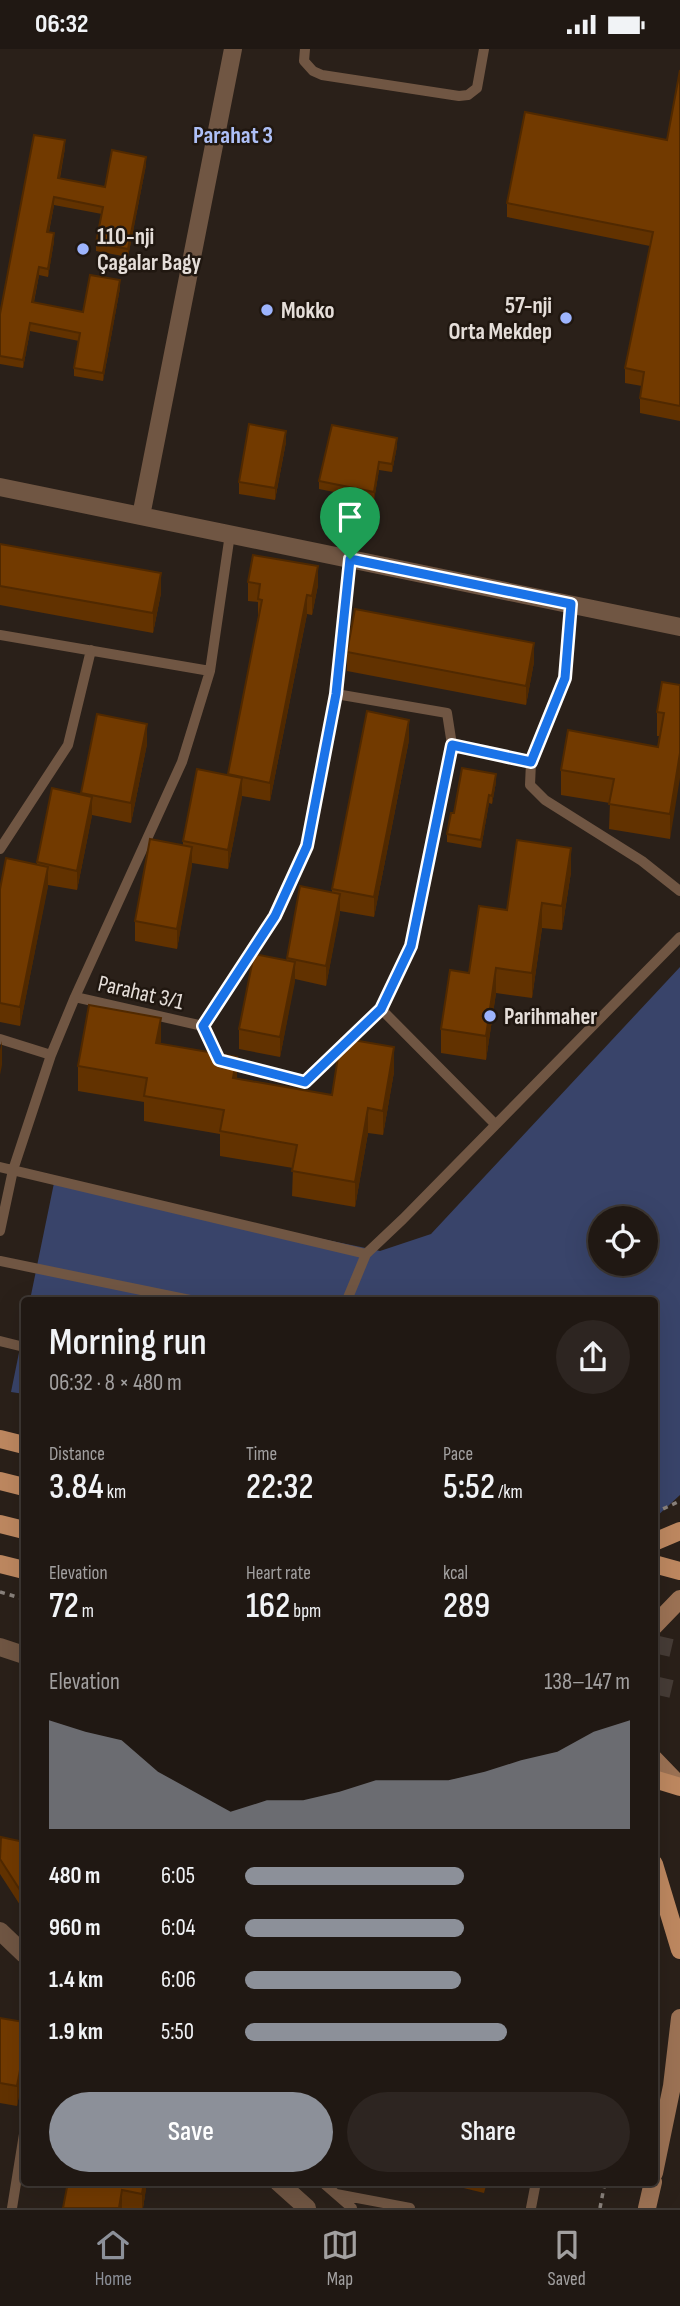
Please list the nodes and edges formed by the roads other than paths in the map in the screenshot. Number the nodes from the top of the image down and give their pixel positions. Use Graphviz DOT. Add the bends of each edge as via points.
graph roads {
  1 [pos="233,49"];
  2 [pos="305,49"];
  3 [pos="484,49"];
  4 [pos="0,487"];
  5 [pos="141,516"];
  6 [pos="230,534"];
  7 [pos="350,559"];
  8 [pos="571,604"];
  9 [pos="680,627"];
  10 [pos="0,635"];
  11 [pos="91,650"];
  12 [pos="210,671"];
  13 [pos="336,694"];
  14 [pos="452,745"];
  15 [pos="531,762"];
  16 [pos="0,849"];
  17 [pos="680,891"];
  18 [pos="680,937"];
  19 [pos="75,997"];
  20 [pos="381,1009"];
  21 [pos="203,1026"];
  22 [pos="0,1039"];
  23 [pos="51,1055"];
  24 [pos="495,1125"];
  25 [pos="0,1167"];
  26 [pos="13,1170"];
  27 [pos="0,1231"];
  28 [pos="366,1254"];
  29 [pos="0,1261"];
  30 [pos="175,1297"];
  31 [pos="348,1297"];
  32 [pos="0,1341"];
  33 [pos="21,1346"];
  34 [pos="0,1439"];
  35 [pos="21,1444"];
  36 [pos="0,1481"];
  37 [pos="21,1486"];
  38 [pos="0,1524"];
  39 [pos="21,1530"];
  40 [pos="680,1531"];
  41 [pos="658,1540"];
  42 [pos="0,1564"];
  43 [pos="658,1565"];
  44 [pos="21,1569"];
  45 [pos="680,1571"];
  46 [pos="680,1599"];
  47 [pos="658,1622"];
  48 [pos="0,1647"];
  49 [pos="21,1654"];
  50 [pos="658,1763"];
  51 [pos="658,1780"];
  52 [pos="680,1787"];
  53 [pos="658,1877"];
  54 [pos="0,1931"];
  55 [pos="680,1950"];
  56 [pos="21,1951"];
  57 [pos="680,2018"];
  58 [pos="680,2060"];
  59 [pos="672,2086"];
  60 [pos="21,2152"];
  61 [pos="658,2154"];
  62 [pos="282,2186"];
  63 [pos="327,2186"];
  64 [pos="535,2186"];
  65 [pos="652,2186"];
  66 [pos="336,2194"];
  67 [pos="12,2208"];
  68 [pos="307,2208"];
  69 [pos="352,2208"];
  70 [pos="410,2208"];
  71 [pos="531,2208"];
  72 [pos="648,2208"];
  1 -- 5 [label="street"];
  2 -- 3 [label="lane" via="304,61 322,75 459,96 477,88"];
  4 -- 5 [label="street"];
  5 -- 6 [label="street"];
  6 -- 7 [label="street"];
  6 -- 12 [label="lane, Parahat 3/1"];
  7 -- 8 [label="street"];
  7 -- 13 [label="lane"];
  8 -- 9 [label="street"];
  8 -- 15 [label="lane" via="565,678"];
  10 -- 11 [label="lane"];
  11 -- 12 [label="lane"];
  11 -- 16 [label="lane" via="68,745"];
  12 -- 19 [label="lane, Parahat 3/1" via="182,762"];
  13 -- 14 [label="lane" via="447,713"];
  13 -- 21 [label="lane" via="307,846 275,916"];
  14 -- 15 [label="lane"];
  14 -- 20 [label="lane, Parahat 3/1" via="411,946"];
  15 -- 17 [label="lane" via="530,785 545,800 642,861"];
  18 -- 24 [label="lane"];
  19 -- 21 [label="lane, Parahat 3/1"];
  19 -- 23 [label="lane, Parahat 3/1"];
  20 -- 21 [label="lane, Parahat 3/1" via="305,1082 219,1060"];
  20 -- 24 [label="lane"];
  22 -- 23 [label="lane"];
  23 -- 26 [label="lane, Parahat 3/1"];
  24 -- 28 [label="lane"];
  25 -- 26 [label="lane"];
  26 -- 27 [label="lane, Parahat 3/1"];
  26 -- 28 [label="lane"];
  28 -- 31 [label="lane"];
  29 -- 30 [label="lane"];
  32 -- 33 [label="lane"];
  34 -- 35 [label="main road"];
  36 -- 37 [label="main road"];
  38 -- 39 [label="main road"];
  40 -- 41 [label="main road"];
  42 -- 44 [label="main road"];
  43 -- 45 [label="main road"];
  46 -- 47 [label="street"];
  48 -- 49 [label="street"];
  50 -- 52 [label="street"];
  51 -- 52 [label="main road"];
  53 -- 55 [label="main road"];
  54 -- 56 [label="street"];
  57 -- 59 [label="street"];
  58 -- 59 [label="street"];
  59 -- 61 [label="street"];
  60 -- 67 [label="lane"];
  62 -- 68 [label="street"];
  63 -- 66 [label="lane"];
  64 -- 71 [label="lane"];
  65 -- 72 [label="street"];
  66 -- 69 [label="lane"];
  66 -- 70 [label="lane"];
}
